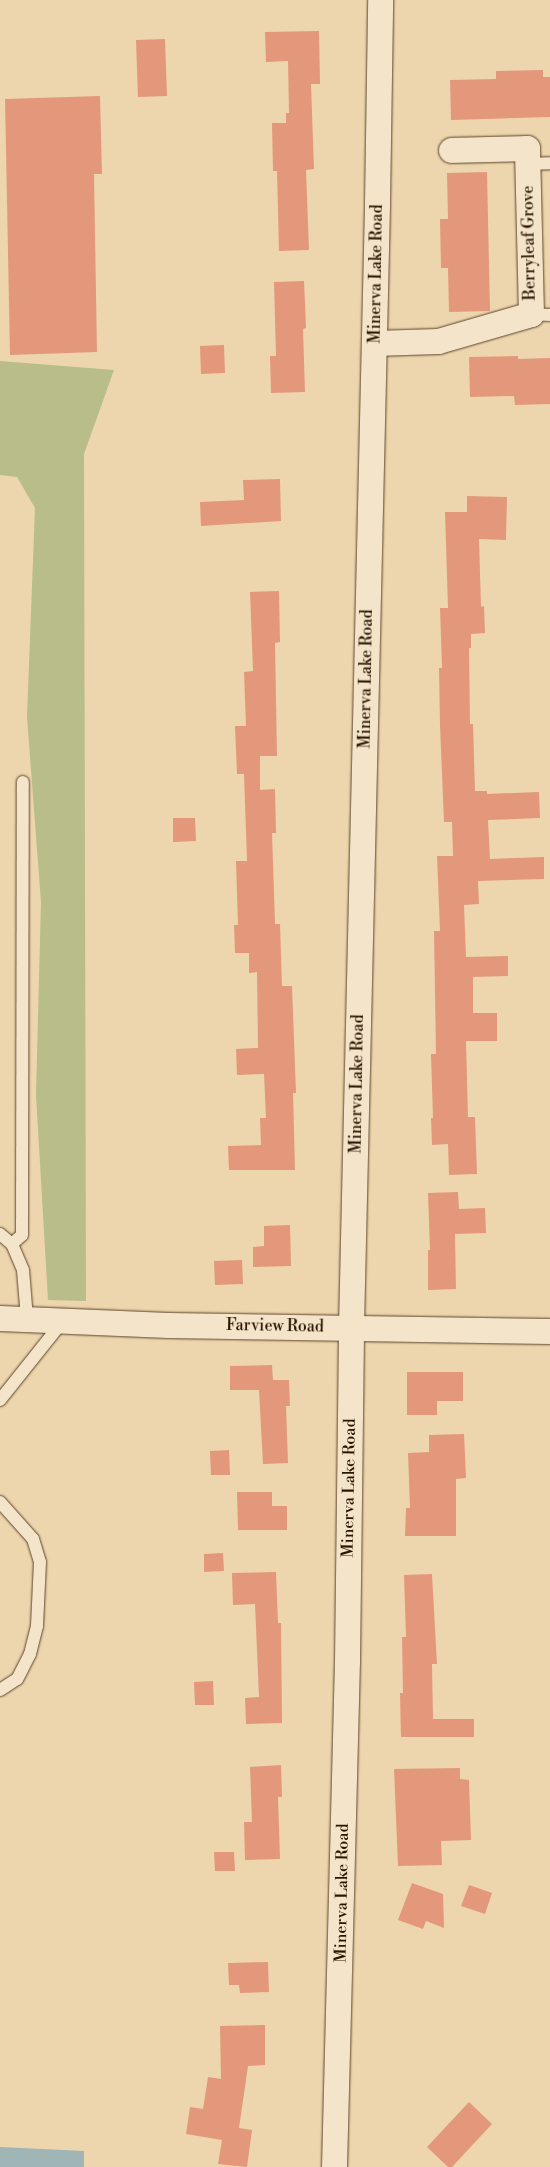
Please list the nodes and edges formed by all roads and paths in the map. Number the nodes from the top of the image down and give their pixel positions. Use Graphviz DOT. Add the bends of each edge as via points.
graph roads {
  1 [pos="380,0"];
  2 [pos="451,150"];
  3 [pos="538,164"];
  4 [pos="540,315"];
  5 [pos="374,343"];
  6 [pos="23,782"];
  7 [pos="0,1234"];
  8 [pos="12,1244"];
  9 [pos="0,1318"];
  10 [pos="26,1319"];
  11 [pos="63,1321"];
  12 [pos="351,1326"];
  13 [pos="550,1331"];
  14 [pos="0,1400"];
  15 [pos="0,1502"];
  16 [pos="0,1690"];
  17 [pos="334,2167"];
  1 -- 5 [label="street, Minerva Lake Road"];
  2 -- 3 [label="street, Berryleaf Grove" via="527,148"];
  3 -- 4 [label="street, Berryleaf Grove" via="531,314"];
  4 -- 5 [label="street, Berryleaf Grove" via="438,341"];
  5 -- 12 [label="street, Minerva Lake Road"];
  6 -- 8 [label="lane" via="22,1235"];
  7 -- 8 [label="lane"];
  8 -- 10 [label="lane" via="23,1270"];
  9 -- 10 [label="street, Farview Road"];
  10 -- 11 [label="street, Farview Road"];
  11 -- 12 [label="street, Farview Road"];
  11 -- 14 [label="lane"];
  12 -- 13 [label="street, Farview Road"];
  12 -- 17 [label="street, Minerva Lake Road" via="347,1661"];
  15 -- 16 [label="lane" via="32,1539 40,1562 37,1626 30,1654 17,1679"];
}
